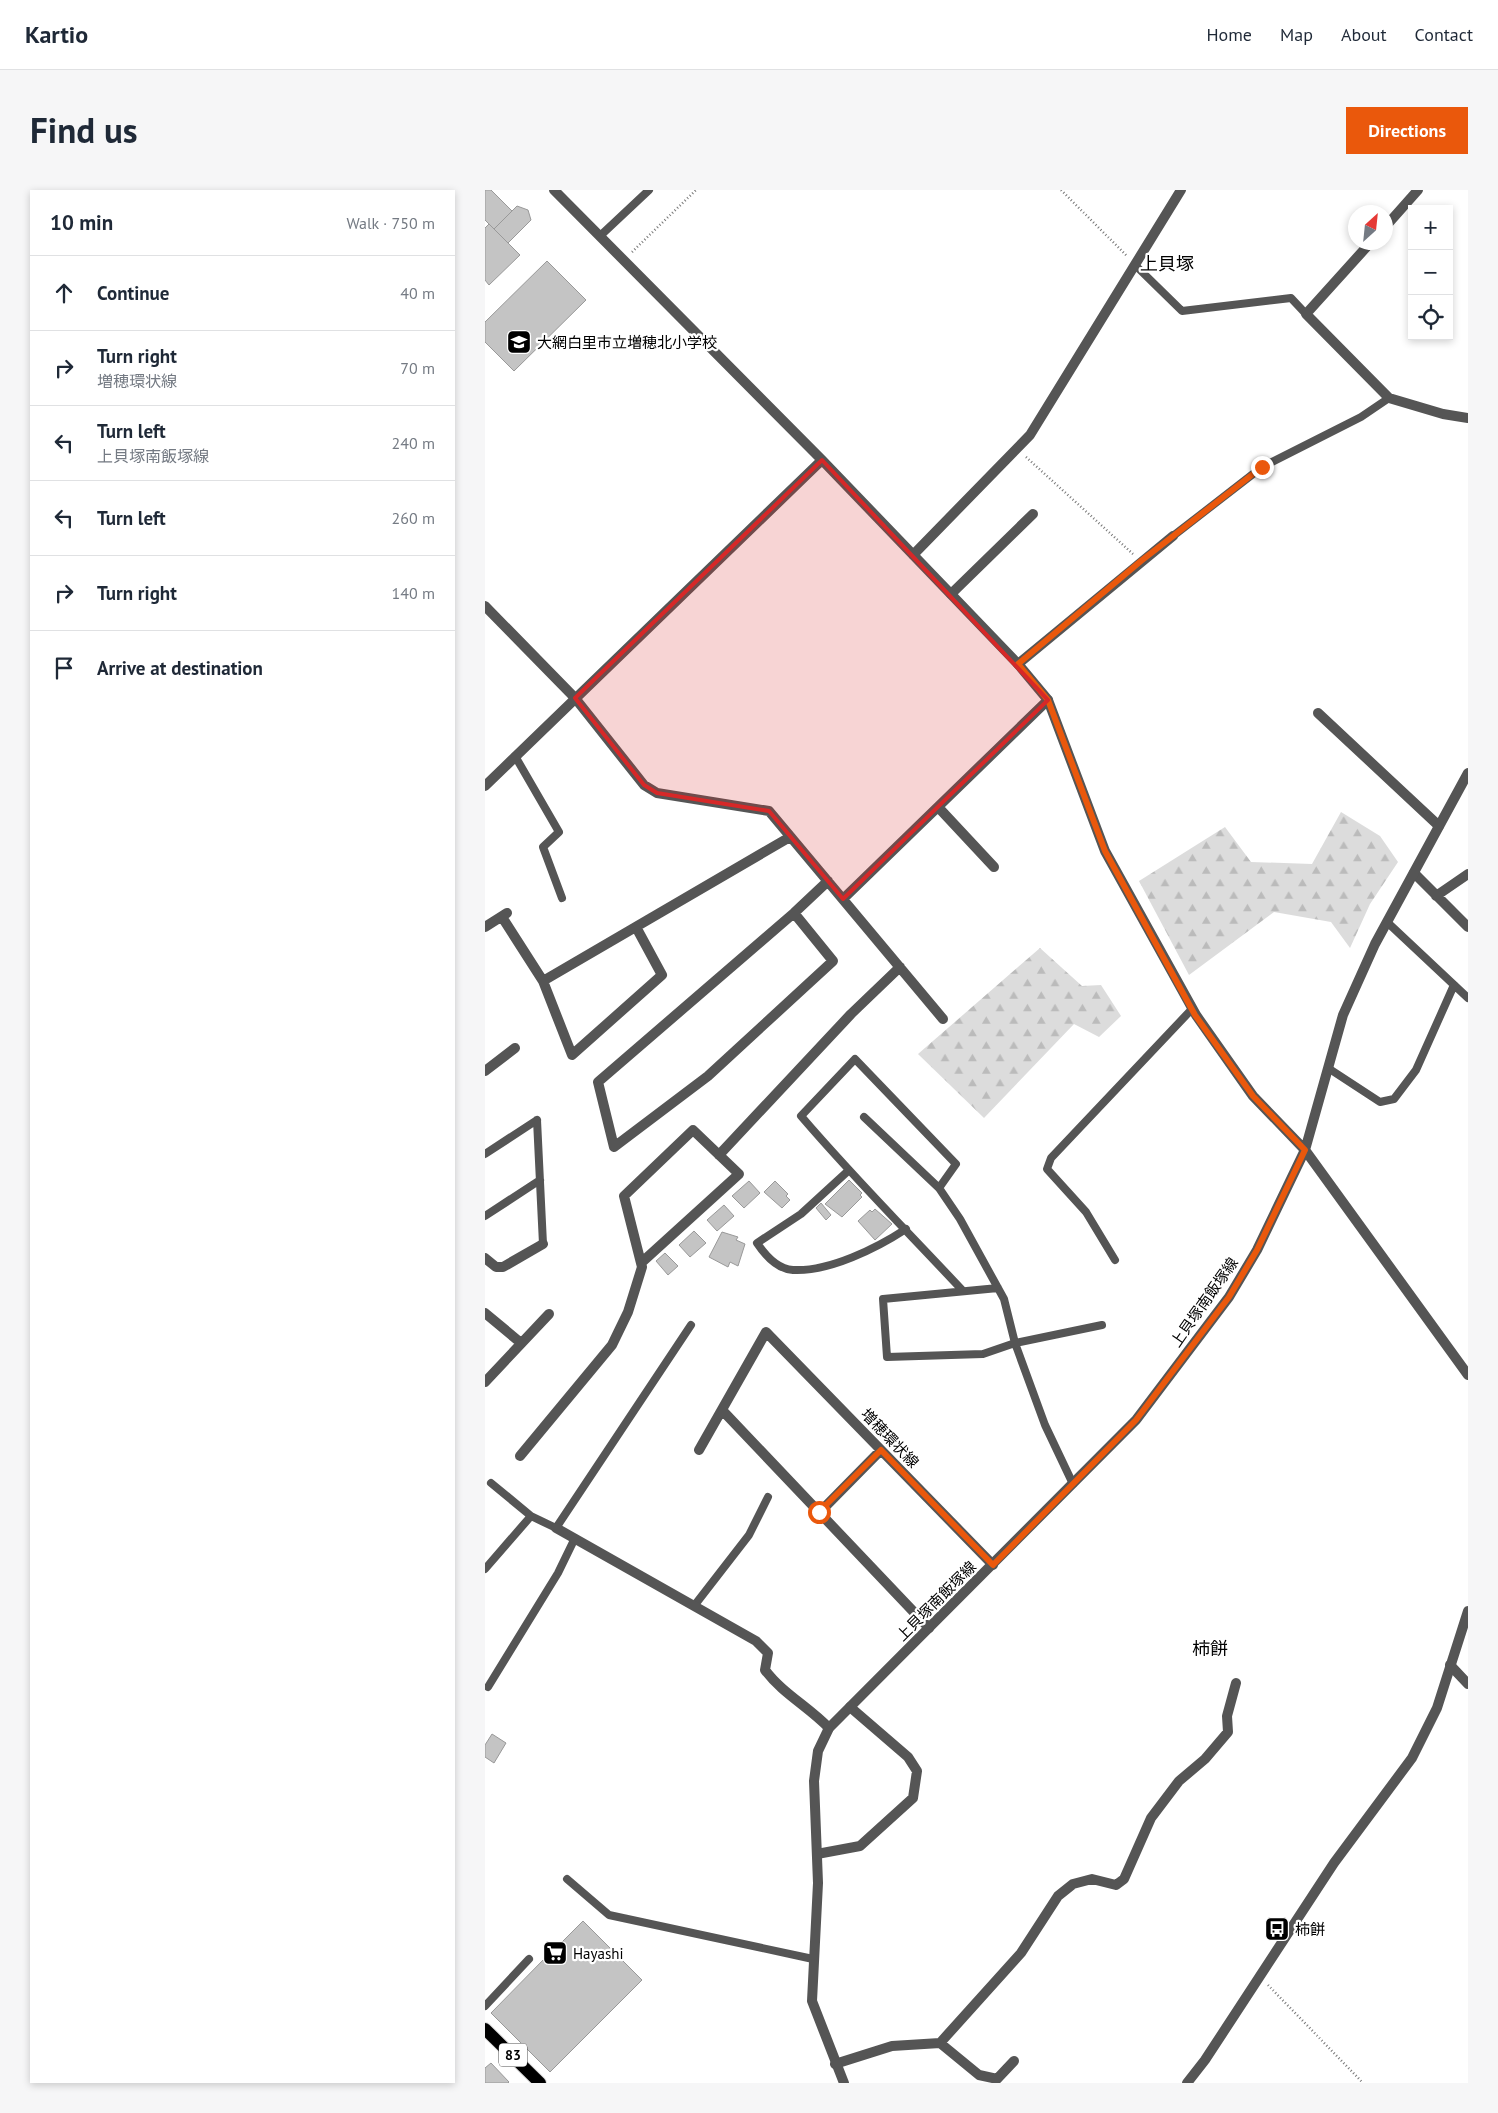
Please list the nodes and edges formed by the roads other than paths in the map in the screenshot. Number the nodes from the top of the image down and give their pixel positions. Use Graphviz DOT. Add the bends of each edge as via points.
graph roads {
  1 [pos="554,190"];
  2 [pos="649,190"];
  3 [pos="1181,190"];
  4 [pos="1418,190"];
  5 [pos="1393,217"];
  6 [pos="600,236"];
  7 [pos="1364,250"];
  8 [pos="1135,264"];
  9 [pos="1306,314"];
  10 [pos="1389,398"];
  11 [pos="1468,418"];
  12 [pos="822,460"];
  13 [pos="1033,514"];
  14 [pos="1173,536"];
  15 [pos="913,555"];
  16 [pos="951,594"];
  17 [pos="485,606"];
  18 [pos="1018,664"];
  19 [pos="575,698"];
  20 [pos="1048,700"];
  21 [pos="1318,713"];
  22 [pos="515,756"];
  23 [pos="1468,772"];
  24 [pos="485,786"];
  25 [pos="938,807"];
  26 [pos="1439,826"];
  27 [pos="790,837"];
  28 [pos="994,867"];
  29 [pos="1413,873"];
  30 [pos="1468,874"];
  31 [pos="828,881"];
  32 [pos="1436,896"];
  33 [pos="562,898"];
  34 [pos="843,899"];
  35 [pos="794,913"];
  36 [pos="1387,922"];
  37 [pos="485,927"];
  38 [pos="636,927"];
  39 [pos="1468,927"];
  40 [pos="900,967"];
  41 [pos="543,982"];
  42 [pos="1454,985"];
  43 [pos="1468,998"];
  44 [pos="1192,1009"];
  45 [pos="943,1019"];
  46 [pos="515,1048"];
  47 [pos="1328,1068"];
  48 [pos="485,1071"];
  49 [pos="865,1117"];
  50 [pos="1305,1150"];
  51 [pos="485,1154"];
  52 [pos="719,1155"];
  53 [pos="848,1170"];
  54 [pos="540,1180"];
  55 [pos="939,1188"];
  56 [pos="485,1216"];
  57 [pos="906,1229"];
  58 [pos="543,1244"];
  59 [pos="485,1258"];
  60 [pos="1115,1260"];
  61 [pos="641,1263"];
  62 [pos="997,1288"];
  63 [pos="963,1291"];
  64 [pos="485,1313"];
  65 [pos="549,1314"];
  66 [pos="691,1325"];
  67 [pos="1102,1325"];
  68 [pos="1015,1343"];
  69 [pos="521,1344"];
  70 [pos="1468,1375"];
  71 [pos="485,1382"];
  72 [pos="722,1410"];
  73 [pos="699,1450"];
  74 [pos="881,1450"];
  75 [pos="520,1456"];
  76 [pos="491,1483"];
  77 [pos="1073,1484"];
  78 [pos="768,1497"];
  79 [pos="819,1512"];
  80 [pos="531,1516"];
  81 [pos="556,1528"];
  82 [pos="575,1538"];
  83 [pos="993,1565"];
  84 [pos="485,1569"];
  85 [pos="694,1606"];
  86 [pos="1468,1611"];
  87 [pos="929,1628"];
  88 [pos="1450,1665"];
  89 [pos="1236,1683"];
  90 [pos="1468,1684"];
  91 [pos="488,1687"];
  92 [pos="850,1707"];
  93 [pos="829,1728"];
  94 [pos="817,1854"];
  95 [pos="567,1879"];
  96 [pos="529,1959"];
  97 [pos="813,1959"];
  98 [pos="485,2006"];
  99 [pos="485,2029"];
  100 [pos="940,2043"];
  101 [pos="1014,2061"];
  102 [pos="835,2064"];
  103 [pos="539,2083"];
  104 [pos="844,2083"];
  105 [pos="1187,2083"];
  1 -- 6 [label="street"];
  2 -- 6 [label="lane"];
  3 -- 8 [label="street"];
  4 -- 5 [label="street"];
  6 -- 12 [label="street"];
  7 -- 9 [label="street"];
  8 -- 9 [label="lane" via="1182,311 1291,298"];
  8 -- 15 [label="street" via="1040,421 1018,449"];
  9 -- 10 [label="street"];
  10 -- 11 [label="street"];
  10 -- 14 [label="lane" via="1361,417 1262,467"];
  12 -- 15 [label="street"];
  12 -- 19 [label="street"];
  13 -- 16 [label="street"];
  14 -- 18 [label="street"];
  15 -- 16 [label="street"];
  16 -- 18 [label="street"];
  17 -- 19 [label="street"];
  18 -- 20 [label="street"];
  19 -- 22 [label="street"];
  19 -- 27 [label="street" via="644,785 657,793 769,811"];
  20 -- 25 [label="street"];
  20 -- 44 [label="street" via="1105,851"];
  21 -- 26 [label="street"];
  22 -- 24 [label="street"];
  22 -- 33 [label="lane" via="559,832 543,847"];
  23 -- 26 [label="street, 上貝塚南飯塚線"];
  25 -- 28 [label="street"];
  25 -- 34 [label="street"];
  26 -- 29 [label="street, 上貝塚南飯塚線"];
  27 -- 31 [label="street"];
  27 -- 38 [label="street"];
  29 -- 32 [label="street"];
  29 -- 36 [label="street, 上貝塚南飯塚線"];
  30 -- 32 [label="street"];
  31 -- 34 [label="street"];
  31 -- 35 [label="street"];
  32 -- 39 [label="street"];
  34 -- 40 [label="street"];
  35 -- 35 [label="street" via="833,960 708,1076 614,1148 598,1082"];
  36 -- 42 [label="lane"];
  36 -- 47 [label="street, 上貝塚南飯塚線" via="1343,1015"];
  37 -- 41 [label="street" via="505,915"];
  38 -- 41 [label="street"];
  38 -- 41 [label="street" via="661,975 572,1055"];
  40 -- 45 [label="street"];
  40 -- 52 [label="street" via="851,1014"];
  42 -- 43 [label="lane"];
  42 -- 47 [label="lane" via="1416,1070 1394,1099 1380,1102"];
  44 -- 50 [label="street" via="1253,1096"];
  44 -- 60 [label="lane" via="1051,1158 1047,1170 1086,1212"];
  46 -- 48 [label="street"];
  47 -- 50 [label="street, 上貝塚南飯塚線"];
  49 -- 55 [label="lane"];
  50 -- 70 [label="street"];
  50 -- 77 [label="street, 上貝塚南飯塚線" via="1257,1250 1229,1297 1136,1420"];
  51 -- 54 [label="lane" via="537,1120"];
  52 -- 61 [label="street" via="739,1174"];
  52 -- 61 [label="street" via="693,1130 625,1196"];
  53 -- 55 [label="lane" via="801,1116 855,1059 956,1164"];
  53 -- 57 [label="lane"];
  53 -- 57 [label="lane" via="801,1214 757,1243 767,1258 792,1270 825,1266 880,1246"];
  54 -- 56 [label="lane"];
  54 -- 58 [label="lane"];
  55 -- 62 [label="lane"];
  57 -- 63 [label="lane"];
  58 -- 59 [label="street" via="503,1267 496,1267"];
  61 -- 75 [label="street" via="628,1312 612,1345"];
  62 -- 63 [label="lane"];
  62 -- 68 [label="lane"];
  63 -- 68 [label="lane" via="883,1299 887,1357 983,1354"];
  64 -- 69 [label="street"];
  65 -- 69 [label="street"];
  66 -- 81 [label="lane"];
  67 -- 68 [label="lane"];
  68 -- 77 [label="lane" via="1045,1425"];
  69 -- 71 [label="street"];
  72 -- 73 [label="street"];
  72 -- 74 [label="street, 増穂環状線" via="766,1332"];
  72 -- 79 [label="street"];
  74 -- 79 [label="street"];
  74 -- 83 [label="street, 増穂環状線"];
  76 -- 80 [label="lane"];
  77 -- 83 [label="street, 上貝塚南飯塚線"];
  78 -- 85 [label="lane" via="749,1535"];
  79 -- 87 [label="street"];
  80 -- 81 [label="lane"];
  80 -- 84 [label="lane"];
  81 -- 82 [label="street"];
  82 -- 85 [label="street"];
  82 -- 91 [label="lane" via="558,1573"];
  83 -- 87 [label="street, 上貝塚南飯塚線"];
  85 -- 93 [label="street" via="756,1641 768,1653 765,1670 774,1682 813,1711"];
  86 -- 88 [label="street"];
  87 -- 92 [label="street, 上貝塚南飯塚線"];
  88 -- 90 [label="street"];
  88 -- 105 [label="street" via="1437,1708 1412,1758 1334,1863"];
  89 -- 100 [label="street" via="1227,1716 1228,1732 1205,1759 1179,1781 1151,1818 1124,1879 1117,1885 1092,1879 1073,1884 1059,1896 1021,1953"];
  92 -- 93 [label="street, 上貝塚南飯塚線"];
  92 -- 94 [label="street" via="908,1757 917,1771 913,1798 860,1846"];
  93 -- 94 [label="street, 上貝塚南飯塚線" via="819,1751 814,1781"];
  94 -- 97 [label="street, 上貝塚南飯塚線"];
  95 -- 97 [label="lane" via="609,1915"];
  96 -- 98 [label="lane"];
  97 -- 102 [label="street, 上貝塚南飯塚線" via="812,2001"];
  99 -- 103 [label="main road, 83"];
  100 -- 101 [label="street" via="979,2075 997,2079"];
  100 -- 102 [label="street" via="892,2046"];
  102 -- 104 [label="street, 上貝塚南飯塚線"];
}
